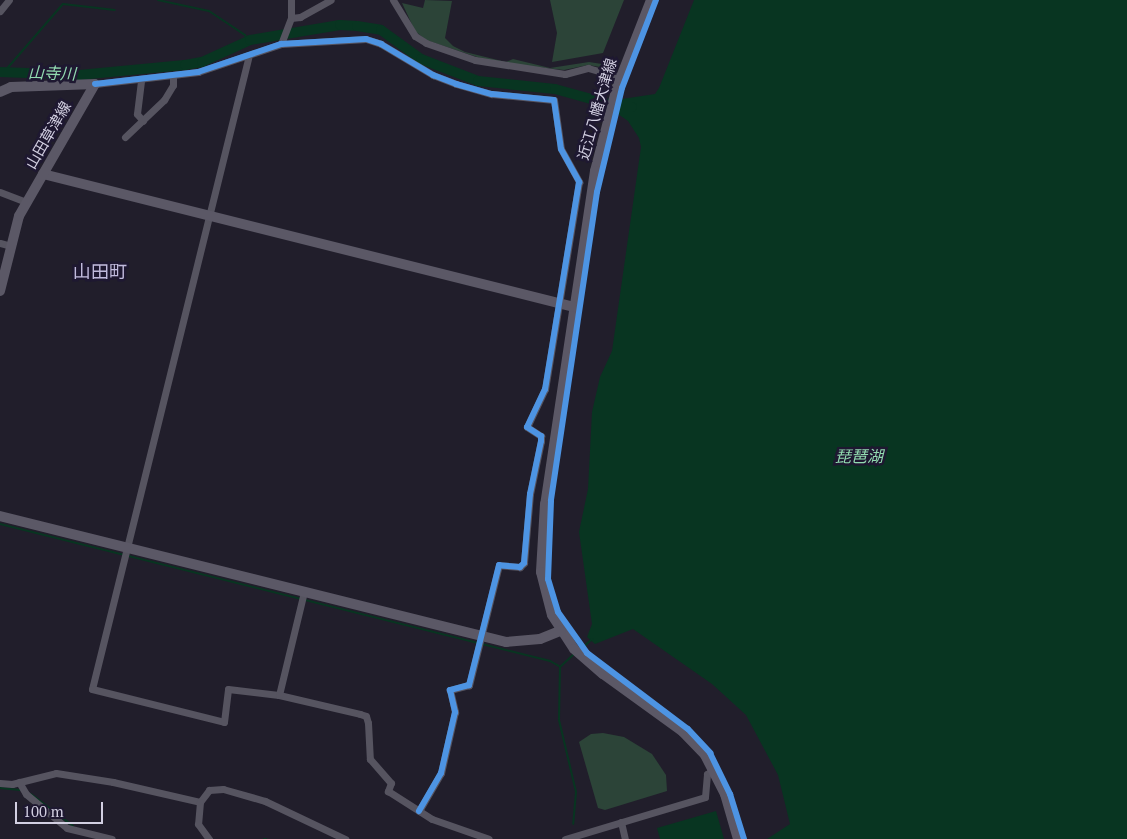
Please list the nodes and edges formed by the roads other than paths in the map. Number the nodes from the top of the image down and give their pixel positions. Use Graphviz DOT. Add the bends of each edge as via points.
graph roads {
  1 [pos="9,0"];
  2 [pos="291,0"];
  3 [pos="331,0"];
  4 [pos="393,0"];
  5 [pos="650,0"];
  6 [pos="0,11"];
  7 [pos="292,18"];
  8 [pos="282,42"];
  9 [pos="249,55"];
  10 [pos="173,77"];
  11 [pos="620,77"];
  12 [pos="141,81"];
  13 [pos="95,84"];
  14 [pos="1,91"];
  15 [pos="143,120"];
  16 [pos="125,137"];
  17 [pos="43,174"];
  18 [pos="0,192"];
  19 [pos="26,202"];
  20 [pos="209,216"];
  21 [pos="0,243"];
  22 [pos="11,246"];
  23 [pos="0,291"];
  24 [pos="559,303"];
  25 [pos="574,307"];
  26 [pos="0,516"];
  27 [pos="125,553"];
  28 [pos="303,597"];
  29 [pos="560,630"];
  30 [pos="481,641"];
  31 [pos="279,695"];
  32 [pos="714,769"];
  33 [pos="19,782"];
  34 [pos="0,783"];
  35 [pos="200,802"];
  36 [pos="419,811"];
  37 [pos="621,822"];
  38 [pos="577,836"];
  39 [pos="88,837"];
  40 [pos="112,839"];
  41 [pos="208,839"];
  42 [pos="345,839"];
  43 [pos="489,839"];
  44 [pos="565,839"];
  45 [pos="625,839"];
  46 [pos="738,839"];
  1 -- 6 [label="street"];
  2 -- 7 [label="street"];
  3 -- 7 [label="street"];
  4 -- 11 [label="street" via="415,36 426,44 458,55 500,66 565,74 588,68"];
  5 -- 11 [label="main road, 近江八幡大津線"];
  7 -- 8 [label="street"];
  8 -- 9 [label="street"];
  8 -- 24 [label="street" via="366,39 456,84 492,94 554,100 561,149 579,182"];
  9 -- 10 [label="street"];
  9 -- 20 [label="street"];
  10 -- 12 [label="street"];
  10 -- 15 [label="street" via="173,85 164,100"];
  11 -- 25 [label="main road, 近江八幡大津線" via="593,185"];
  12 -- 13 [label="street"];
  12 -- 15 [label="street" via="137,114"];
  13 -- 14 [label="main road, 山田草津線" via="12,86"];
  13 -- 17 [label="main road, 山田草津線"];
  15 -- 16 [label="street"];
  17 -- 19 [label="main road, 山田草津線"];
  17 -- 20 [label="main road"];
  18 -- 19 [label="street"];
  19 -- 22 [label="main road, 山田草津線"];
  20 -- 24 [label="main road"];
  20 -- 27 [label="street"];
  21 -- 22 [label="street"];
  22 -- 23 [label="main road, 山田草津線"];
  24 -- 25 [label="main road"];
  24 -- 30 [label="street" via="546,389 527,427 541,436 541,441 530,494 524,563 520,567 499,566"];
  25 -- 29 [label="main road, 近江八幡大津線" via="541,543 544,592"];
  26 -- 27 [label="main road"];
  27 -- 28 [label="main road"];
  27 -- 31 [label="street" via="92,688 224,722 228,689"];
  28 -- 30 [label="main road"];
  28 -- 31 [label="street"];
  29 -- 30 [label="main road" via="524,642"];
  29 -- 32 [label="main road, 近江八幡大津線" via="577,652 683,732"];
  30 -- 36 [label="street" via="469,685 450,690 455,712 441,773"];
  31 -- 36 [label="street" via="366,716 370,759 391,783 388,791"];
  32 -- 37 [label="street" via="706,774 705,797"];
  32 -- 46 [label="main road, 近江八幡大津線"];
  33 -- 34 [label="street"];
  33 -- 35 [label="street" via="56,773"];
  33 -- 39 [label="street" via="26,794 67,828"];
  35 -- 41 [label="street" via="198,824"];
  35 -- 42 [label="street" via="209,790 239,792"];
  36 -- 43 [label="street"];
  37 -- 38 [label="street"];
  37 -- 45 [label="street"];
  38 -- 44 [label="street"];
  39 -- 40 [label="street"];
}
